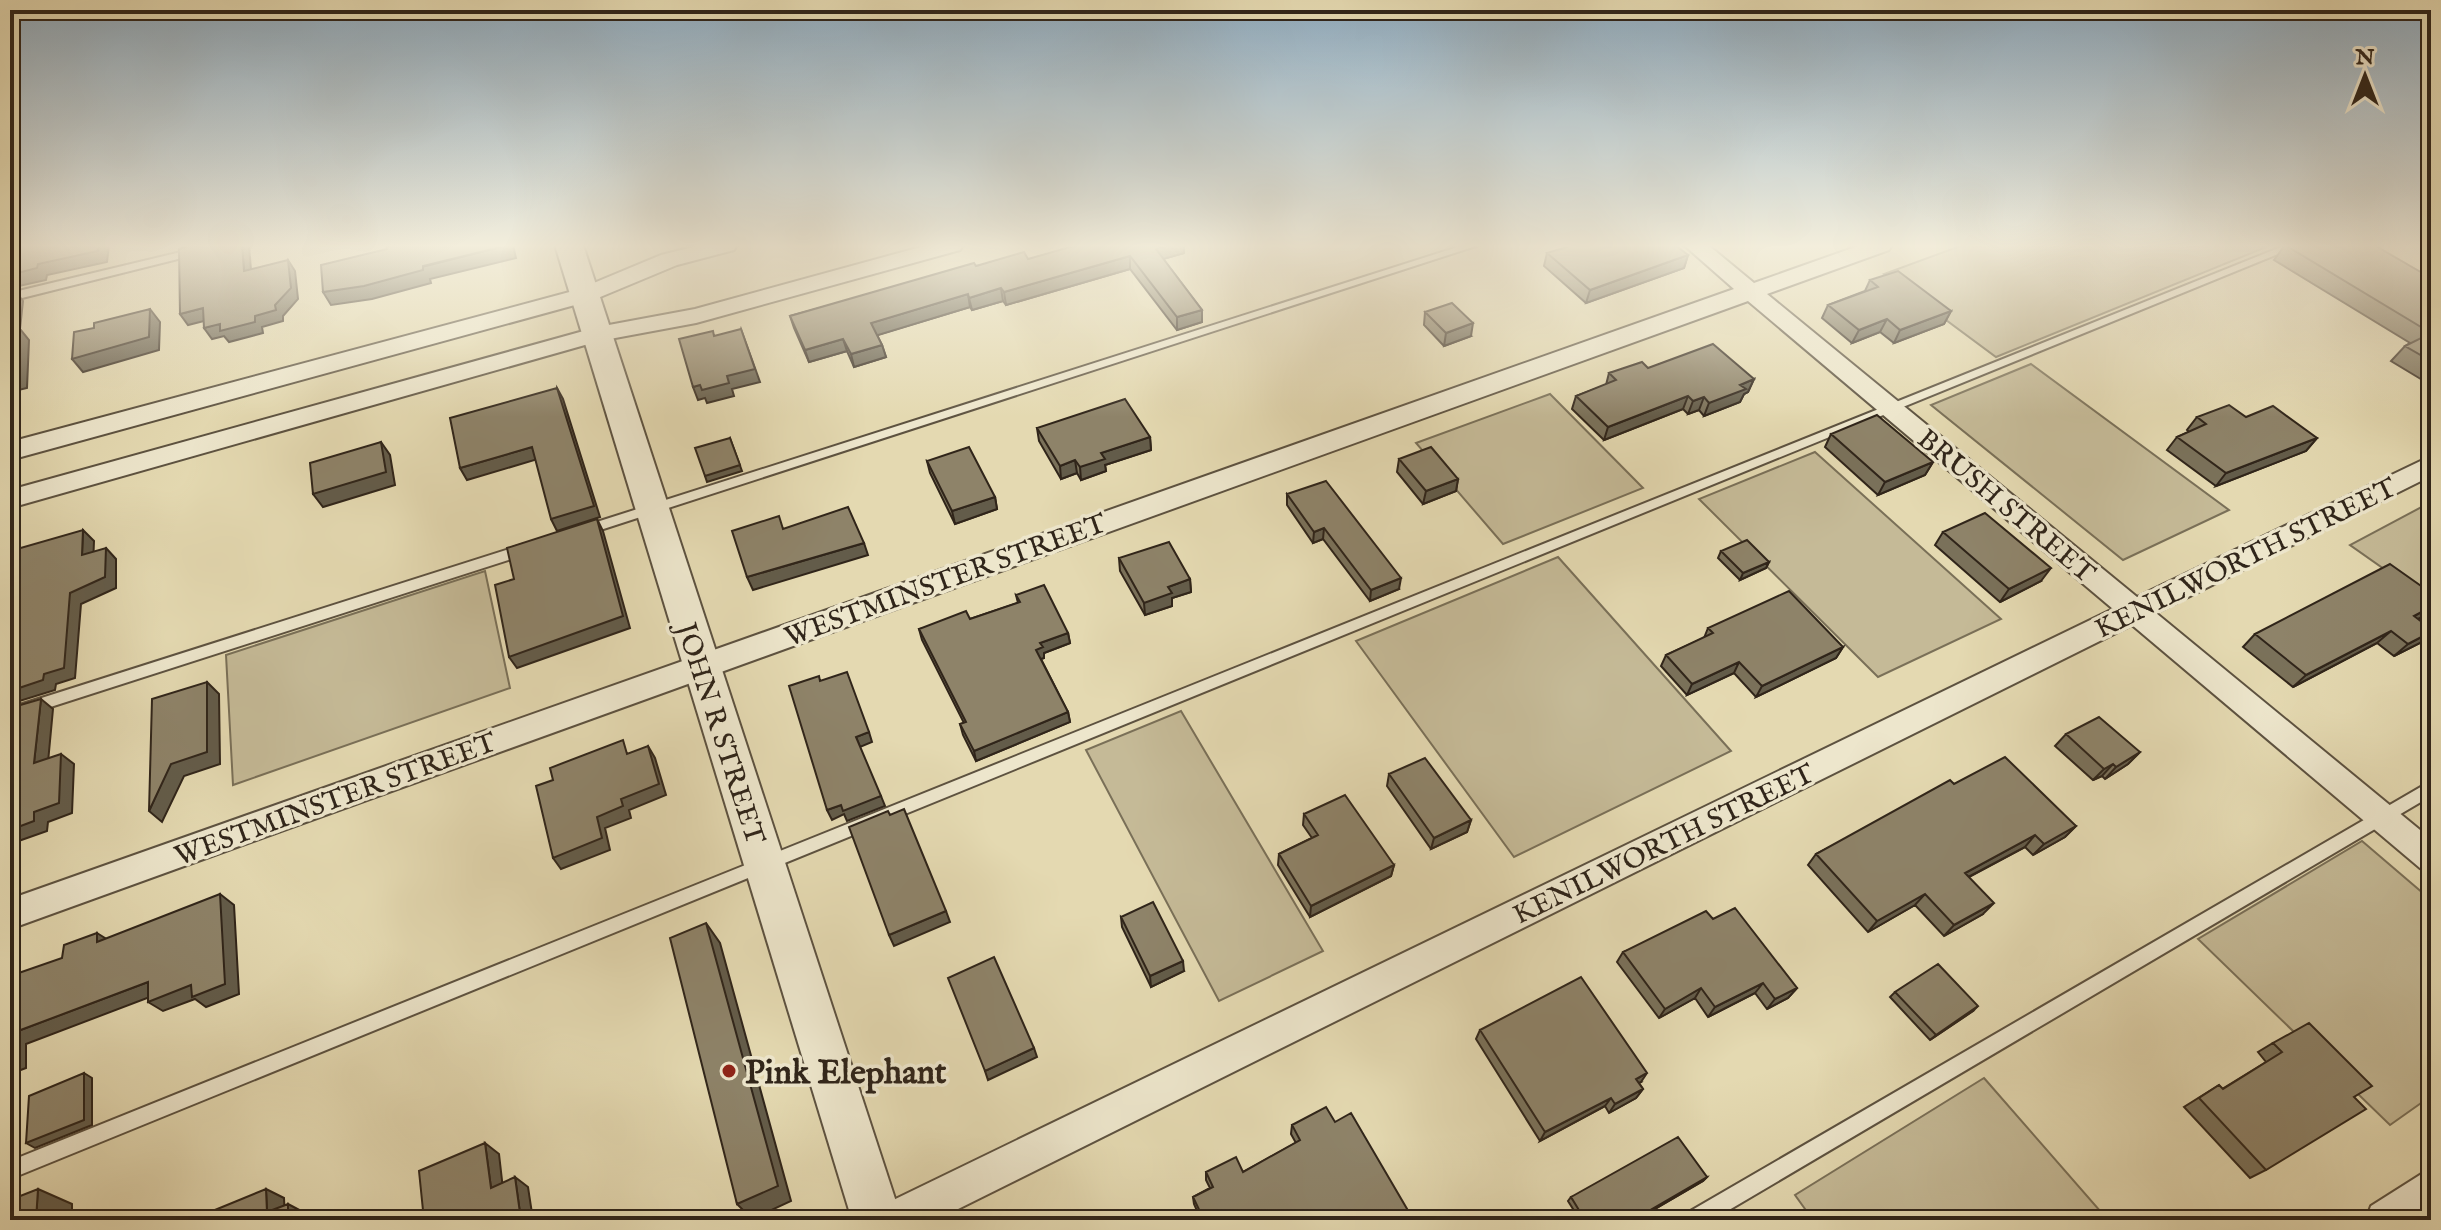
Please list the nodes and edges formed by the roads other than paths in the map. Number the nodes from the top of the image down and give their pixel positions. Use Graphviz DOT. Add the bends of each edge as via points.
graph roads {
  1 [pos="558,302"];
  2 [pos="587,302"];
  3 [pos="745,302"];
  4 [pos="1295,302"];
  5 [pos="1719,302"];
  6 [pos="1765,302"];
  7 [pos="2152,302"];
  8 [pos="598,334"];
  9 [pos="1890,408"];
  10 [pos="145,415"];
  11 [pos="10,451"];
  12 [pos="145,460"];
  13 [pos="2431,465"];
  14 [pos="10,499"];
  15 [pos="652,509"];
  16 [pos="571,534"];
  17 [pos="541,544"];
  18 [pos="2135,611"];
  19 [pos="701,667"];
  20 [pos="10,714"];
  21 [pos="2431,788"];
  22 [pos="2382,817"];
  23 [pos="2431,858"];
  24 [pos="764,865"];
  25 [pos="10,914"];
  26 [pos="10,1170"];
  27 [pos="2431,1187"];
  28 [pos="877,1220"];
  29 [pos="895,1220"];
  30 [pos="1694,1220"];
  31 [pos="2385,1220"];
  1 -- 10 [label="street"];
  2 -- 8 [label="street, JOHN R STREET"];
  3 -- 8 [label="street"];
  4 -- 15 [label="lane"];
  5 -- 19 [label="street, WESTMINSTER STREET"];
  6 -- 9 [label="street, BRUSH STREET"];
  7 -- 9 [label="lane"];
  8 -- 12 [label="street"];
  8 -- 15 [label="street, JOHN R STREET"];
  9 -- 18 [label="street, BRUSH STREET"];
  9 -- 24 [label="lane"];
  10 -- 11 [label="street"];
  10 -- 12 [label="street"];
  12 -- 14 [label="street"];
  13 -- 18 [label="street, KENILWORTH STREET"];
  15 -- 16 [label="lane"];
  15 -- 19 [label="street, JOHN R STREET"];
  17 -- 20 [label="lane"];
  18 -- 22 [label="street, BRUSH STREET"];
  18 -- 29 [label="street, KENILWORTH STREET"];
  19 -- 24 [label="street, JOHN R STREET"];
  19 -- 25 [label="street, WESTMINSTER STREET"];
  21 -- 22 [label="lane"];
  22 -- 23 [label="street, BRUSH STREET"];
  22 -- 30 [label="lane"];
  24 -- 26 [label="lane"];
  24 -- 28 [label="street, JOHN R STREET"];
  27 -- 31 [label="street"];
}
